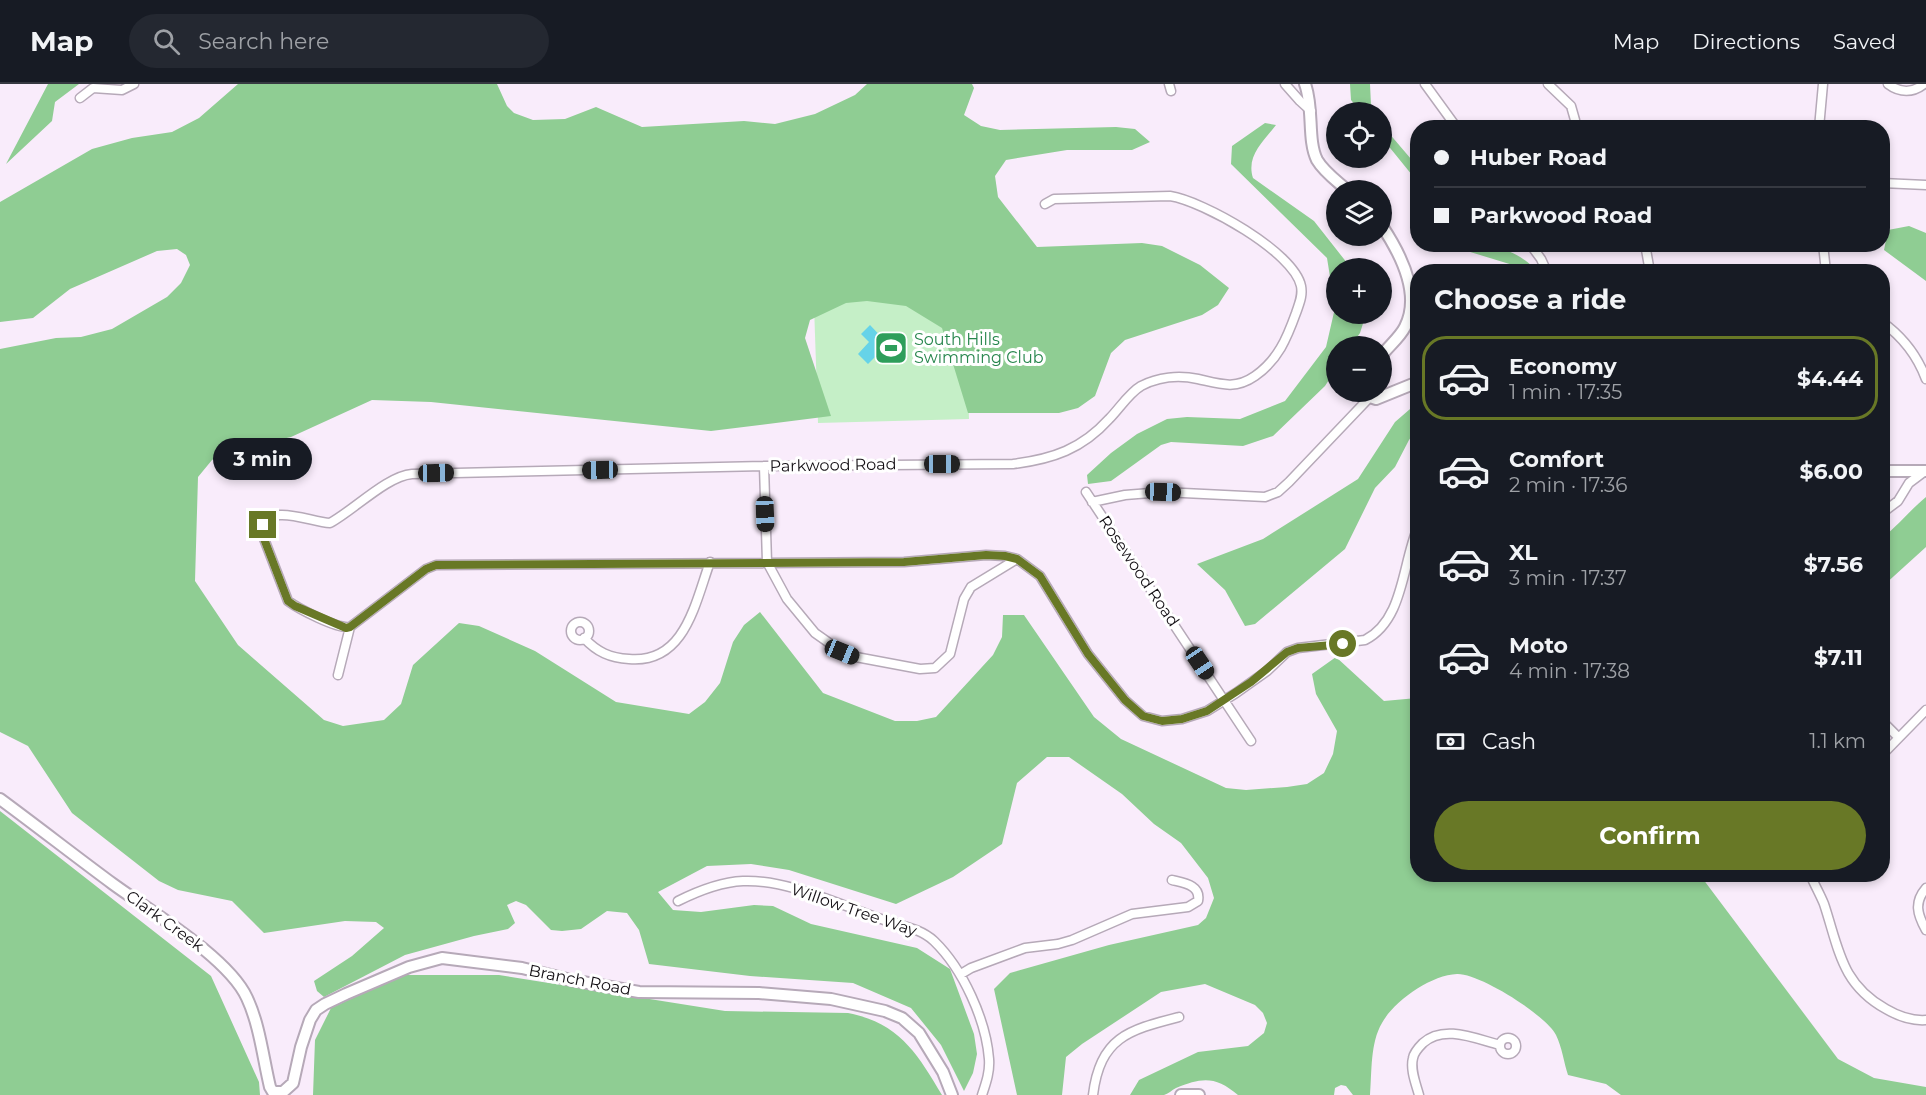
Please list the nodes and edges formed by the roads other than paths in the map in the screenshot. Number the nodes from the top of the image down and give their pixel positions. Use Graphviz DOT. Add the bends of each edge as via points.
graph roads {
  1 [pos="134,84"];
  2 [pos="1286,84"];
  3 [pos="1305,84"];
  4 [pos="1426,84"];
  5 [pos="1548,84"];
  6 [pos="1822,84"];
  7 [pos="1888,84"];
  8 [pos="1924,84"];
  9 [pos="80,98"];
  10 [pos="1311,111"];
  11 [pos="1451,120"];
  12 [pos="1575,120"];
  13 [pos="1820,120"];
  14 [pos="1336,180"];
  15 [pos="1890,183"];
  16 [pos="1926,185"];
  17 [pos="1045,204"];
  18 [pos="1392,241"];
  19 [pos="1410,289"];
  20 [pos="1410,319"];
  21 [pos="1890,329"];
  22 [pos="1392,343"];
  23 [pos="1926,379"];
  24 [pos="1410,385"];
  25 [pos="1392,393"];
  26 [pos="1361,402"];
  27 [pos="764,466"];
  28 [pos="1890,471"];
  29 [pos="1925,471"];
  30 [pos="1086,492"];
  31 [pos="1092,502"];
  32 [pos="1890,507"];
  33 [pos="1410,543"];
  34 [pos="1017,559"];
  35 [pos="710,562"];
  36 [pos="767,562"];
  37 [pos="350,627"];
  38 [pos="584,638"];
  39 [pos="338,675"];
  40 [pos="1225,700"];
  41 [pos="1926,710"];
  42 [pos="1890,729"];
  43 [pos="1898,737"];
  44 [pos="1251,741"];
  45 [pos="1890,746"];
  46 [pos="0,799"];
  47 [pos="1172,880"];
  48 [pos="1814,882"];
  49 [pos="1926,888"];
  50 [pos="678,901"];
  51 [pos="1926,930"];
  52 [pos="961,974"];
  53 [pos="1179,1017"];
  54 [pos="1926,1020"];
  55 [pos="1500,1045"];
  56 [pos="270,1091"];
  57 [pos="952,1095"];
  58 [pos="982,1095"];
  59 [pos="1093,1095"];
  60 [pos="1181,1095"];
  61 [pos="1199,1095"];
  62 [pos="1419,1095"];
  1 -- 9 [label="street" via="122,90 93,88"];
  2 -- 10 [label="street"];
  3 -- 10 [label="street"];
  4 -- 11 [label="street"];
  5 -- 12 [label="street" via="1571,106"];
  6 -- 13 [label="street"];
  7 -- 8 [label="street" via="1911,92"];
  10 -- 14 [label="street" via="1317,159"];
  15 -- 16 [label="street"];
  17 -- 27 [label="street, Parkwood Road" via="1054,199 1170,196 1206,207 1242,228 1271,248 1301,285 1302,295 1283,347 1254,377 1237,384 1220,386 1173,376 1139,387 1085,441 1041,461"];
  18 -- 19 [label="street"];
  20 -- 22 [label="street"];
  21 -- 23 [label="street" via="1905,341"];
  24 -- 25 [label="street"];
  26 -- 31 [label="street" via="1278,492 1265,497 1163,492"];
  27 -- 36 [label="street"];
  27 -- 37 [label="street, Parkwood Road" via="403,474 330,523 282,514 267,518 261,531 288,601 341,627"];
  28 -- 29 [label="street"];
  29 -- 32 [label="street" via="1909,483"];
  30 -- 31 [label="street, Rosewood Road"];
  31 -- 40 [label="street, Rosewood Road"];
  33 -- 40 [label="street" via="1394,609 1373,636 1287,652"];
  34 -- 36 [label="street" via="986,555 904,562"];
  34 -- 36 [label="street" via="971,587 964,599 950,654 934,668 920,669 842,652 815,633 787,599"];
  34 -- 40 [label="street" via="1040,576 1088,654 1143,716 1162,721 1182,719"];
  35 -- 36 [label="street"];
  35 -- 37 [label="street" via="436,565"];
  35 -- 38 [label="street" via="688,623 661,654 641,660 617,659 596,651"];
  37 -- 39 [label="street"];
  40 -- 44 [label="street, Rosewood Road"];
  41 -- 43 [label="street"];
  42 -- 43 [label="street"];
  43 -- 45 [label="street"];
  46 -- 56 [label="street, Clark Creek" via="212,956 237,981 258,1033"];
  47 -- 52 [label="street" via="1196,888 1198,901 1188,907 1132,914 1072,940 1025,948"];
  48 -- 54 [label="street" via="1841,962 1859,990 1896,1015"];
  49 -- 51 [label="street" via="1917,907"];
  50 -- 52 [label="street, Willow Tree Way" via="730,882 765,882 913,928 934,941"];
  52 -- 58 [label="street, Willow Tree Way" via="984,1031 989,1059"];
  53 -- 59 [label="street" via="1139,1027 1120,1039 1106,1053 1095,1075"];
  55 -- 62 [label="street" via="1453,1034 1430,1037 1413,1058"];
  56 -- 57 [label="street, Branch Road" via="278,1093 293,1083 301,1047 316,1010 409,967 442,958 522,968 639,992 759,993 831,999 885,1011 902,1018 919,1033"];
  60 -- 61 [label="street"];
}
